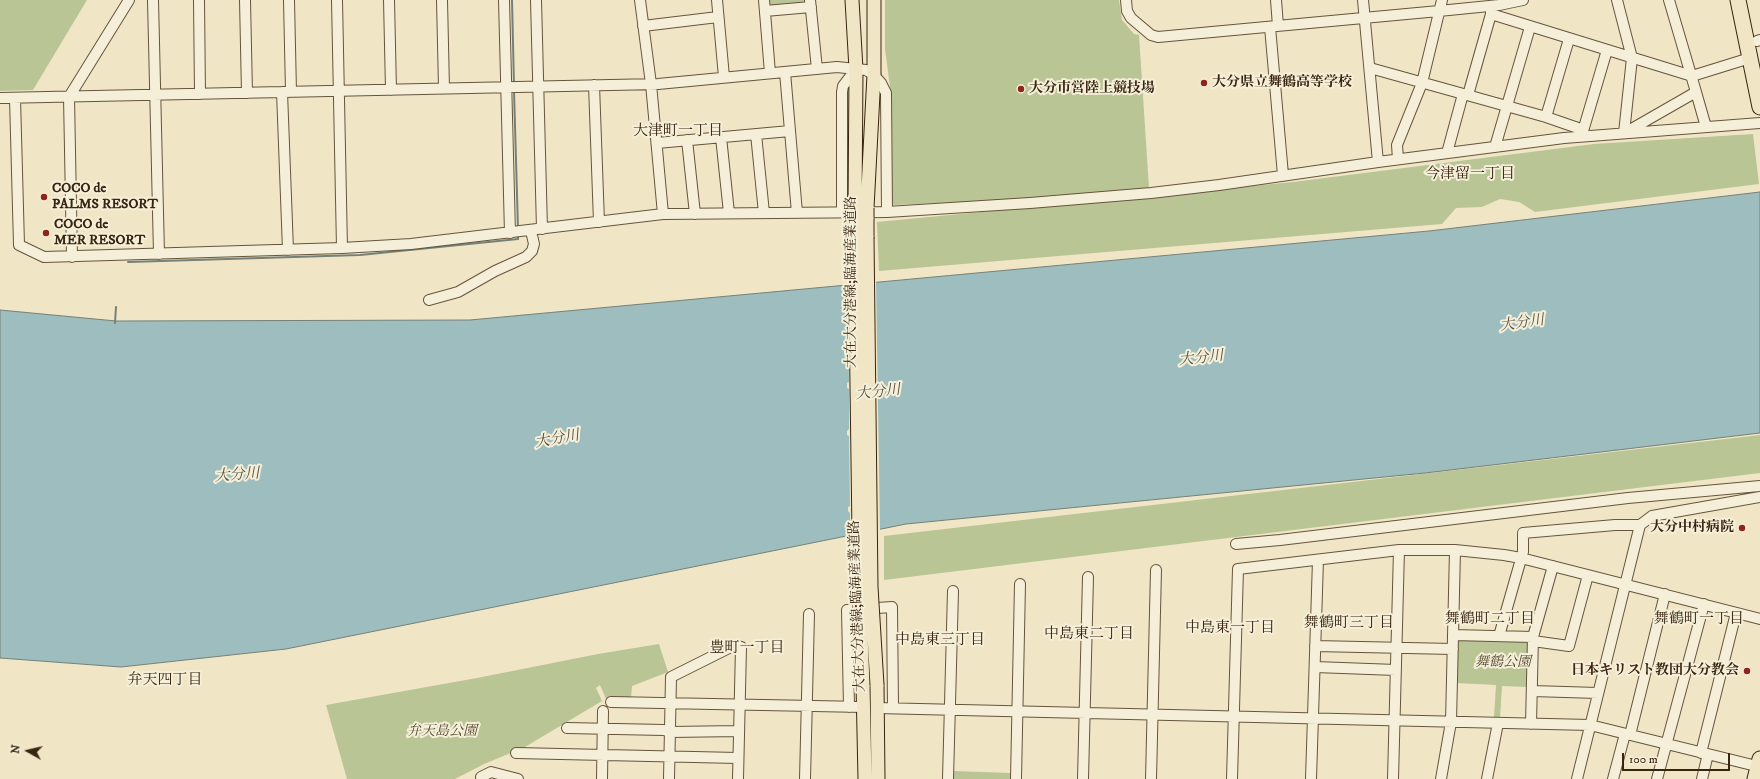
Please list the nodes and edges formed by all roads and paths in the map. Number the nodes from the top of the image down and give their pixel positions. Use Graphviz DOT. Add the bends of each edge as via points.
graph roads {
  1 [pos="129,0"];
  2 [pos="154,0"];
  3 [pos="200,0"];
  4 [pos="245,0"];
  5 [pos="289,0"];
  6 [pos="338,0"];
  7 [pos="389,0"];
  8 [pos="442,0"];
  9 [pos="504,0"];
  10 [pos="536,0"];
  11 [pos="640,0"];
  12 [pos="717,0"];
  13 [pos="764,0"];
  14 [pos="852,0"];
  15 [pos="874,0"];
  16 [pos="1126,0"];
  17 [pos="1276,0"];
  18 [pos="1363,0"];
  19 [pos="1442,0"];
  20 [pos="1521,0"];
  21 [pos="1617,0"];
  22 [pos="1669,0"];
  23 [pos="1738,0"];
  24 [pos="1747,0"];
  25 [pos="810,3"];
  26 [pos="1491,10"];
  27 [pos="765,11"];
  28 [pos="1439,11"];
  29 [pos="718,17"];
  30 [pos="1365,18"];
  31 [pos="643,26"];
  32 [pos="1274,26"];
  33 [pos="1530,27"];
  34 [pos="1569,39"];
  35 [pos="1758,40"];
  36 [pos="1607,50"];
  37 [pos="1632,58"];
  38 [pos="1755,58"];
  39 [pos="1370,68"];
  40 [pos="817,69"];
  41 [pos="856,69"];
  42 [pos="784,72"];
  43 [pos="770,73"];
  44 [pos="874,75"];
  45 [pos="1692,76"];
  46 [pos="724,78"];
  47 [pos="1422,82"];
  48 [pos="651,84"];
  49 [pos="594,85"];
  50 [pos="538,86"];
  51 [pos="511,87"];
  52 [pos="444,88"];
  53 [pos="391,90"];
  54 [pos="339,91"];
  55 [pos="286,92"];
  56 [pos="1696,92"];
  57 [pos="247,93"];
  58 [pos="200,94"];
  59 [pos="156,95"];
  60 [pos="1465,95"];
  61 [pos="69,97"];
  62 [pos="0,98"];
  63 [pos="15,98"];
  64 [pos="1507,106"];
  65 [pos="1760,107"];
  66 [pos="1546,117"];
  67 [pos="1760,123"];
  68 [pos="1706,127"];
  69 [pos="790,131"];
  70 [pos="1624,132"];
  71 [pos="1585,133"];
  72 [pos="756,134"];
  73 [pos="721,137"];
  74 [pos="687,140"];
  75 [pos="657,143"];
  76 [pos="1495,147"];
  77 [pos="1447,153"];
  78 [pos="1398,159"];
  79 [pos="1378,162"];
  80 [pos="1283,175"];
  81 [pos="842,212"];
  82 [pos="861,212"];
  83 [pos="888,212"];
  84 [pos="729,213"];
  85 [pos="764,213"];
  86 [pos="797,213"];
  87 [pos="663,214"];
  88 [pos="695,214"];
  89 [pos="599,222"];
  90 [pos="542,229"];
  91 [pos="519,232"];
  92 [pos="861,237"];
  93 [pos="342,248"];
  94 [pos="288,250"];
  95 [pos="159,254"];
  96 [pos="72,257"];
  97 [pos="429,300"];
  98 [pos="1760,486"];
  99 [pos="1760,497"];
  100 [pos="1640,526"];
  101 [pos="1236,544"];
  102 [pos="1399,550"];
  103 [pos="1455,550"];
  104 [pos="1521,558"];
  105 [pos="1318,560"];
  106 [pos="1553,566"];
  107 [pos="1156,570"];
  108 [pos="1588,575"];
  109 [pos="1088,578"];
  110 [pos="1020,584"];
  111 [pos="1624,584"];
  112 [pos="953,591"];
  113 [pos="1665,594"];
  114 [pos="1704,604"];
  115 [pos="809,614"];
  116 [pos="1736,614"];
  117 [pos="1760,619"];
  118 [pos="1453,635"];
  119 [pos="1499,636"];
  120 [pos="1533,639"];
  121 [pos="1315,646"];
  122 [pos="1396,648"];
  123 [pos="1453,649"];
  124 [pos="1315,668"];
  125 [pos="1396,670"];
  126 [pos="1532,691"];
  127 [pos="1598,693"];
  128 [pos="610,702"];
  129 [pos="670,703"];
  130 [pos="740,705"];
  131 [pos="806,706"];
  132 [pos="849,707"];
  133 [pos="864,707"];
  134 [pos="877,708"];
  135 [pos="893,708"];
  136 [pos="950,710"];
  137 [pos="603,711"];
  138 [pos="1017,712"];
  139 [pos="1085,714"];
  140 [pos="1153,715"];
  141 [pos="1234,717"];
  142 [pos="1313,719"];
  143 [pos="1395,721"];
  144 [pos="1451,722"];
  145 [pos="1498,723"];
  146 [pos="1530,724"];
  147 [pos="1590,725"];
  148 [pos="567,728"];
  149 [pos="603,729"];
  150 [pos="739,731"];
  151 [pos="670,732"];
  152 [pos="1628,734"];
  153 [pos="1666,744"];
  154 [pos="516,753"];
  155 [pos="1704,754"];
  156 [pos="603,755"];
  157 [pos="669,757"];
  158 [pos="738,758"];
  159 [pos="1758,768"];
  160 [pos="482,779"];
  161 [pos="518,779"];
  162 [pos="602,779"];
  163 [pos="668,779"];
  164 [pos="738,779"];
  165 [pos="804,779"];
  166 [pos="865,779"];
  167 [pos="878,779"];
  168 [pos="948,779"];
  169 [pos="1016,779"];
  170 [pos="1083,779"];
  171 [pos="1151,779"];
  172 [pos="1232,779"];
  173 [pos="1311,779"];
  174 [pos="1393,779"];
  175 [pos="1441,779"];
  176 [pos="1488,779"];
  177 [pos="1577,779"];
  178 [pos="1613,779"];
  179 [pos="1657,779"];
  180 [pos="1702,779"];
  1 -- 61 [label="street"];
  2 -- 59 [label="street"];
  3 -- 58 [label="street"];
  4 -- 57 [label="street"];
  5 -- 55 [label="street"];
  6 -- 54 [label="street"];
  7 -- 53 [label="street"];
  8 -- 52 [label="street"];
  9 -- 51 [label="street"];
  10 -- 50 [label="street"];
  11 -- 31 [label="street"];
  12 -- 29 [label="street"];
  13 -- 27 [label="street"];
  14 -- 41 [label="main road, 大在大分港線;臨海産業道路"];
  15 -- 44 [label="main road, 大在大分港線;臨海産業道路"];
  16 -- 32 [label="street" via="1129,16 1154,36"];
  17 -- 32 [label="street"];
  18 -- 30 [label="street"];
  19 -- 28 [label="street"];
  20 -- 26 [label="street"];
  21 -- 37 [label="street"];
  22 -- 45 [label="street"];
  23 -- 38 [label="highway"];
  24 -- 35 [label="highway"];
  25 -- 27 [label="street"];
  25 -- 40 [label="street"];
  26 -- 28 [label="street"];
  26 -- 33 [label="street"];
  26 -- 60 [label="street"];
  27 -- 43 [label="street"];
  28 -- 30 [label="street"];
  28 -- 47 [label="street"];
  29 -- 31 [label="street"];
  29 -- 46 [label="street"];
  30 -- 32 [label="street"];
  30 -- 39 [label="street"];
  31 -- 48 [label="street"];
  32 -- 80 [label="street"];
  33 -- 34 [label="street"];
  33 -- 64 [label="street"];
  34 -- 36 [label="street"];
  34 -- 66 [label="street"];
  35 -- 38 [label="highway"];
  36 -- 37 [label="street"];
  36 -- 71 [label="street"];
  37 -- 45 [label="street"];
  37 -- 70 [label="street"];
  38 -- 45 [label="street"];
  38 -- 65 [label="highway"];
  39 -- 47 [label="street"];
  39 -- 79 [label="street"];
  40 -- 41 [label="street"];
  40 -- 42 [label="street"];
  41 -- 44 [label="street" via="866,70"];
  41 -- 81 [label="street" via="842,92"];
  41 -- 82 [label="main road, 大在大分港線;臨海産業道路"];
  42 -- 43 [label="street"];
  42 -- 69 [label="street"];
  43 -- 46 [label="street"];
  44 -- 82 [label="main road, 大在大分港線;臨海産業道路"];
  44 -- 83 [label="street" via="886,93"];
  45 -- 56 [label="street"];
  46 -- 48 [label="street"];
  47 -- 60 [label="street"];
  47 -- 78 [label="street" via="1397,145"];
  48 -- 49 [label="street"];
  48 -- 75 [label="street"];
  49 -- 50 [label="street"];
  49 -- 89 [label="street"];
  50 -- 51 [label="street"];
  50 -- 90 [label="street"];
  51 -- 52 [label="street"];
  51 -- 91 [label="street"];
  52 -- 53 [label="street"];
  53 -- 54 [label="street"];
  54 -- 55 [label="street"];
  54 -- 93 [label="street"];
  55 -- 57 [label="street"];
  55 -- 94 [label="street"];
  56 -- 68 [label="street"];
  56 -- 70 [label="street"];
  57 -- 58 [label="street"];
  58 -- 59 [label="street"];
  59 -- 61 [label="street"];
  59 -- 95 [label="street"];
  60 -- 64 [label="street"];
  60 -- 77 [label="street"];
  61 -- 63 [label="street"];
  61 -- 96 [label="street"];
  62 -- 63 [label="street"];
  63 -- 96 [label="street" via="19,245 44,257"];
  64 -- 66 [label="street"];
  64 -- 76 [label="street"];
  66 -- 71 [label="street"];
  67 -- 68 [label="street"];
  68 -- 70 [label="street"];
  69 -- 72 [label="street"];
  69 -- 86 [label="street"];
  70 -- 71 [label="street"];
  71 -- 76 [label="street"];
  72 -- 73 [label="street"];
  72 -- 85 [label="street"];
  73 -- 74 [label="street"];
  73 -- 84 [label="street"];
  74 -- 75 [label="street"];
  74 -- 88 [label="street"];
  75 -- 87 [label="street"];
  76 -- 77 [label="street"];
  77 -- 78 [label="street"];
  78 -- 79 [label="street"];
  79 -- 80 [label="street"];
  80 -- 83 [label="street" via="1151,193"];
  81 -- 83 [label="street"];
  81 -- 86 [label="street"];
  82 -- 92 [label="main road, 大在大分港線;臨海産業道路"];
  84 -- 85 [label="street"];
  84 -- 88 [label="street"];
  85 -- 86 [label="street"];
  87 -- 88 [label="street"];
  87 -- 89 [label="street"];
  89 -- 90 [label="street"];
  90 -- 91 [label="street"];
  91 -- 93 [label="street" via="411,244"];
  91 -- 97 [label="street" via="534,244 526,257 458,292"];
  92 -- 133 [label="main road, 大在大分港線;臨海産業道路, bridge" via="860,609"];
  92 -- 134 [label="main road, 大在大分港線;臨海産業道路, bridge"];
  93 -- 94 [label="street"];
  94 -- 95 [label="street"];
  95 -- 96 [label="street"];
  98 -- 101 [label="street" via="1621,499"];
  99 -- 100 [label="street" via="1652,516"];
  100 -- 104 [label="street" via="1615,525 1523,534"];
  100 -- 111 [label="street"];
  102 -- 103 [label="street"];
  102 -- 105 [label="street"];
  102 -- 122 [label="street"];
  103 -- 104 [label="street"];
  103 -- 118 [label="street"];
  104 -- 106 [label="street"];
  104 -- 119 [label="street"];
  105 -- 121 [label="street"];
  105 -- 141 [label="street" via="1238,568"];
  106 -- 108 [label="street"];
  106 -- 120 [label="street"];
  107 -- 140 [label="street"];
  108 -- 111 [label="street"];
  108 -- 120 [label="street" via="1569,646"];
  109 -- 139 [label="street"];
  110 -- 138 [label="street"];
  111 -- 113 [label="street"];
  111 -- 127 [label="street"];
  112 -- 136 [label="street"];
  113 -- 114 [label="street"];
  113 -- 152 [label="street"];
  114 -- 116 [label="street"];
  114 -- 153 [label="street"];
  115 -- 131 [label="street"];
  116 -- 117 [label="street"];
  116 -- 155 [label="street"];
  118 -- 119 [label="street"];
  118 -- 123 [label="street"];
  119 -- 120 [label="street"];
  120 -- 126 [label="street"];
  121 -- 122 [label="street"];
  121 -- 124 [label="street"];
  122 -- 123 [label="street"];
  122 -- 125 [label="street"];
  123 -- 144 [label="street"];
  124 -- 125 [label="street"];
  124 -- 142 [label="street"];
  125 -- 143 [label="street"];
  126 -- 127 [label="street"];
  126 -- 146 [label="street"];
  127 -- 147 [label="street"];
  128 -- 129 [label="street"];
  129 -- 130 [label="street"];
  129 -- 130 [label="street" via="671,677 735,645 741,647"];
  129 -- 151 [label="street"];
  130 -- 131 [label="street"];
  130 -- 150 [label="street"];
  131 -- 132 [label="street"];
  131 -- 165 [label="street"];
  132 -- 133 [label="street"];
  132 -- 135 [label="street" via="847,610 892,607"];
  133 -- 166 [label="main road, 大在大分港線;臨海産業道路"];
  134 -- 135 [label="street"];
  134 -- 167 [label="main road, 大在大分港線;臨海産業道路"];
  135 -- 136 [label="street"];
  136 -- 138 [label="street"];
  136 -- 168 [label="street"];
  137 -- 149 [label="street"];
  138 -- 139 [label="street"];
  138 -- 169 [label="street"];
  139 -- 140 [label="street"];
  139 -- 170 [label="street"];
  140 -- 141 [label="street"];
  140 -- 171 [label="street"];
  141 -- 142 [label="street"];
  141 -- 172 [label="street"];
  142 -- 143 [label="street"];
  142 -- 173 [label="street"];
  143 -- 144 [label="street"];
  143 -- 174 [label="street"];
  144 -- 145 [label="street"];
  144 -- 175 [label="street"];
  145 -- 146 [label="street"];
  145 -- 176 [label="street"];
  146 -- 147 [label="street"];
  147 -- 152 [label="street"];
  147 -- 177 [label="street"];
  148 -- 149 [label="street"];
  149 -- 151 [label="street"];
  149 -- 156 [label="street"];
  150 -- 151 [label="street"];
  150 -- 158 [label="street"];
  151 -- 157 [label="street"];
  152 -- 153 [label="street"];
  152 -- 178 [label="street"];
  153 -- 155 [label="street"];
  153 -- 179 [label="street"];
  154 -- 156 [label="street"];
  155 -- 159 [label="street"];
  155 -- 180 [label="street"];
  156 -- 157 [label="street"];
  156 -- 162 [label="street"];
  157 -- 158 [label="street"];
  157 -- 163 [label="street"];
  158 -- 164 [label="street"];
  160 -- 161 [label="street" via="481,777 491,772"];
}
